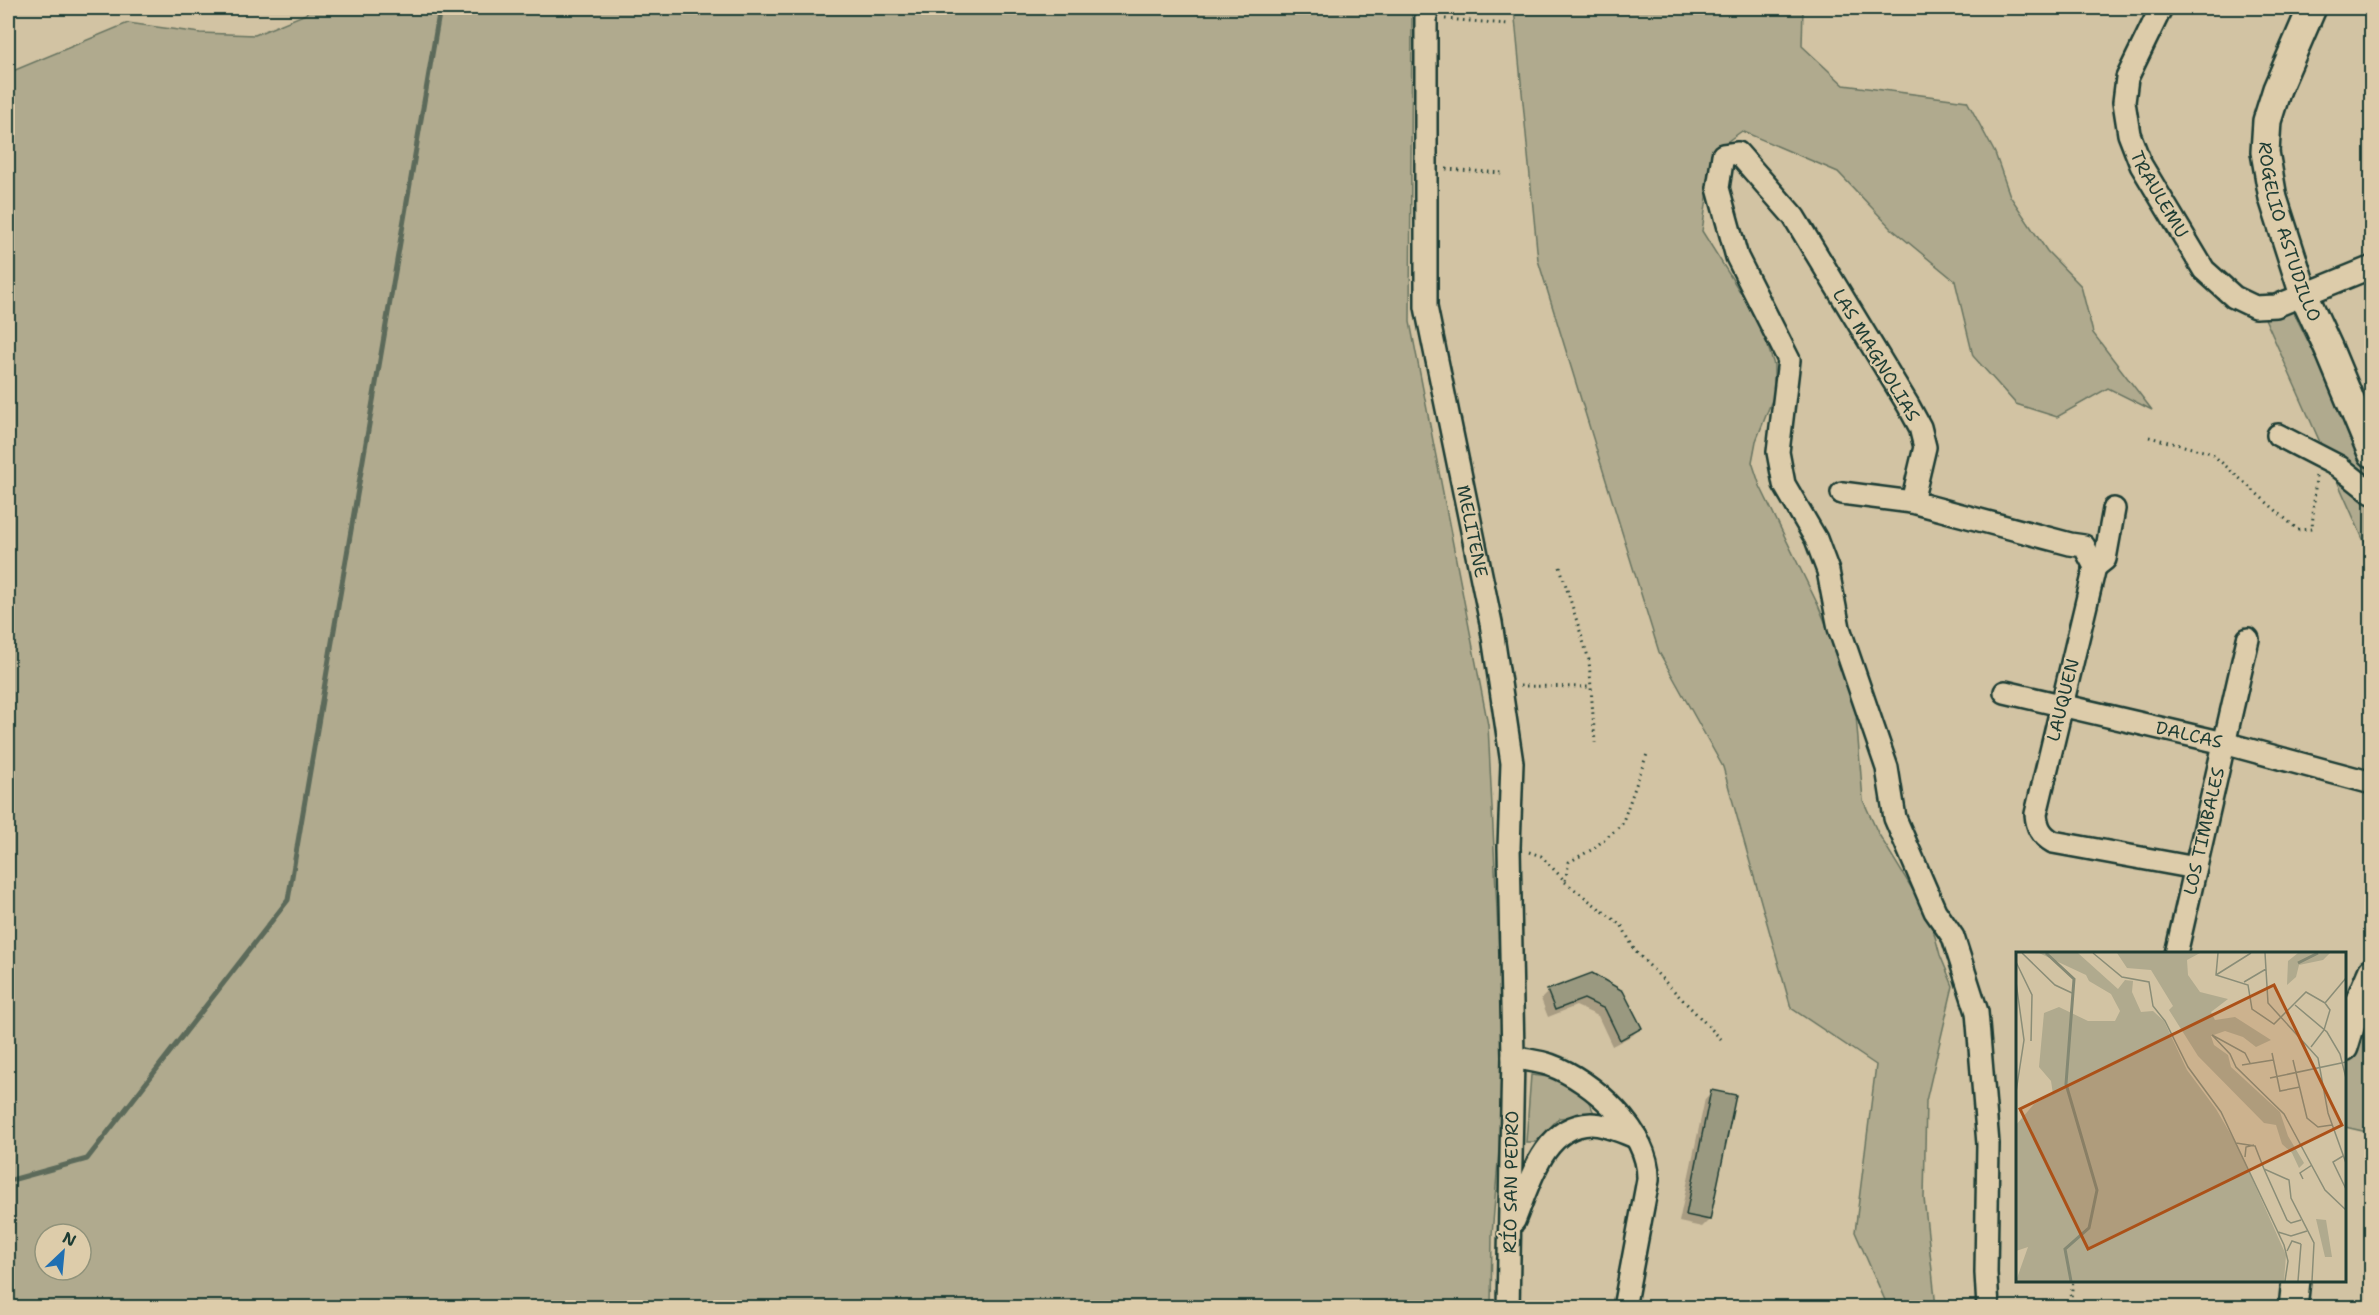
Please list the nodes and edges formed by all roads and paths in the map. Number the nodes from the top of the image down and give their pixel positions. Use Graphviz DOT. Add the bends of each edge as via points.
graph roads {
  1 [pos="2161,8"];
  2 [pos="2312,8"];
  3 [pos="1426,12"];
  4 [pos="1508,24"];
  5 [pos="1426,167"];
  6 [pos="1502,173"];
  7 [pos="2372,267"];
  8 [pos="2304,295"];
  9 [pos="2278,435"];
  10 [pos="2149,437"];
  11 [pos="2372,453"];
  12 [pos="2318,456"];
  13 [pos="1842,493"];
  14 [pos="2372,493"];
  15 [pos="1912,502"];
  16 [pos="2114,509"];
  17 [pos="1560,567"];
  18 [pos="2095,567"];
  19 [pos="2248,639"];
  20 [pos="1500,686"];
  21 [pos="1589,687"];
  22 [pos="2005,692"];
  23 [pos="2061,705"];
  24 [pos="1595,743"];
  25 [pos="2224,743"];
  26 [pos="1647,754"];
  27 [pos="2372,783"];
  28 [pos="1509,847"];
  29 [pos="2196,868"];
  30 [pos="1565,881"];
  31 [pos="2176,952"];
  32 [pos="2372,972"];
  33 [pos="1721,1039"];
  34 [pos="2346,1040"];
  35 [pos="1513,1057"];
  36 [pos="1636,1137"];
  37 [pos="1510,1229"];
  38 [pos="2073,1282"];
  39 [pos="2296,1282"];
  40 [pos="1508,1308"];
  41 [pos="1624,1308"];
  42 [pos="1988,1308"];
  43 [pos="2070,1308"];
  44 [pos="2293,1308"];
  1 -- 8 [label="street, TRAULEMU" via="2127,78 2124,102 2129,134 2141,165 2204,270 2234,297 2255,307 2276,306"];
  2 -- 8 [label="street, ROGELIO ASTUDILLO" via="2277,89 2267,121 2265,152 2273,198"];
  3 -- 4 [label="path"];
  3 -- 5 [label="street, MELITENE"];
  5 -- 6 [label="path"];
  5 -- 20 [label="street, MELITENE" via="1426,307 1491,623"];
  7 -- 8 [label="street, TRAULEMU"];
  8 -- 11 [label="street, ROGELIO ASTUDILLO"];
  9 -- 12 [label="street"];
  10 -- 12 [label="path" via="2211,453 2298,530 2312,529"];
  12 -- 14 [label="street" via="2338,466"];
  13 -- 15 [label="street"];
  15 -- 18 [label="street" via="2084,546"];
  15 -- 42 [label="street, LAS MAGNOLIAS" via="1924,447 1920,428 1794,217 1738,153 1723,155 1718,188 1737,257 1789,360 1778,452 1784,484 1816,539 1828,571 1839,628 1887,768 1895,818 1935,911 1953,937 1977,1012 1988,1144"];
  16 -- 18 [label="street, LAUQUEN" via="2105,559"];
  17 -- 21 [label="path" via="1589,660"];
  18 -- 23 [label="street, LAUQUEN"];
  19 -- 25 [label="street, LOS TIMBALES"];
  20 -- 21 [label="path"];
  20 -- 28 [label="street, MELITENE" via="1512,764"];
  21 -- 24 [label="path"];
  22 -- 23 [label="street, DALCAS"];
  23 -- 25 [label="street, DALCAS"];
  23 -- 29 [label="street, LAUQUEN" via="2036,814 2041,832 2053,842"];
  25 -- 27 [label="street, DALCAS"];
  25 -- 29 [label="street, LOS TIMBALES"];
  26 -- 30 [label="path" via="1622,824 1593,849 1569,862"];
  28 -- 30 [label="path" via="1541,856"];
  28 -- 35 [label="street, MELITENE"];
  29 -- 31 [label="street, LOS TIMBALES"];
  30 -- 33 [label="path" via="1622,926 1635,951"];
  32 -- 34 [label="street"];
  35 -- 36 [label="street" via="1549,1064 1579,1078 1620,1115"];
  35 -- 37 [label="street, RÍO SAN PEDRO"];
  36 -- 37 [label="street" via="1592,1124 1569,1127 1555,1138 1541,1159"];
  36 -- 41 [label="street" via="1647,1158 1648,1180"];
  37 -- 40 [label="street, RÍO SAN PEDRO"];
  38 -- 43 [label="path"];
  39 -- 44 [label="street"];
}
